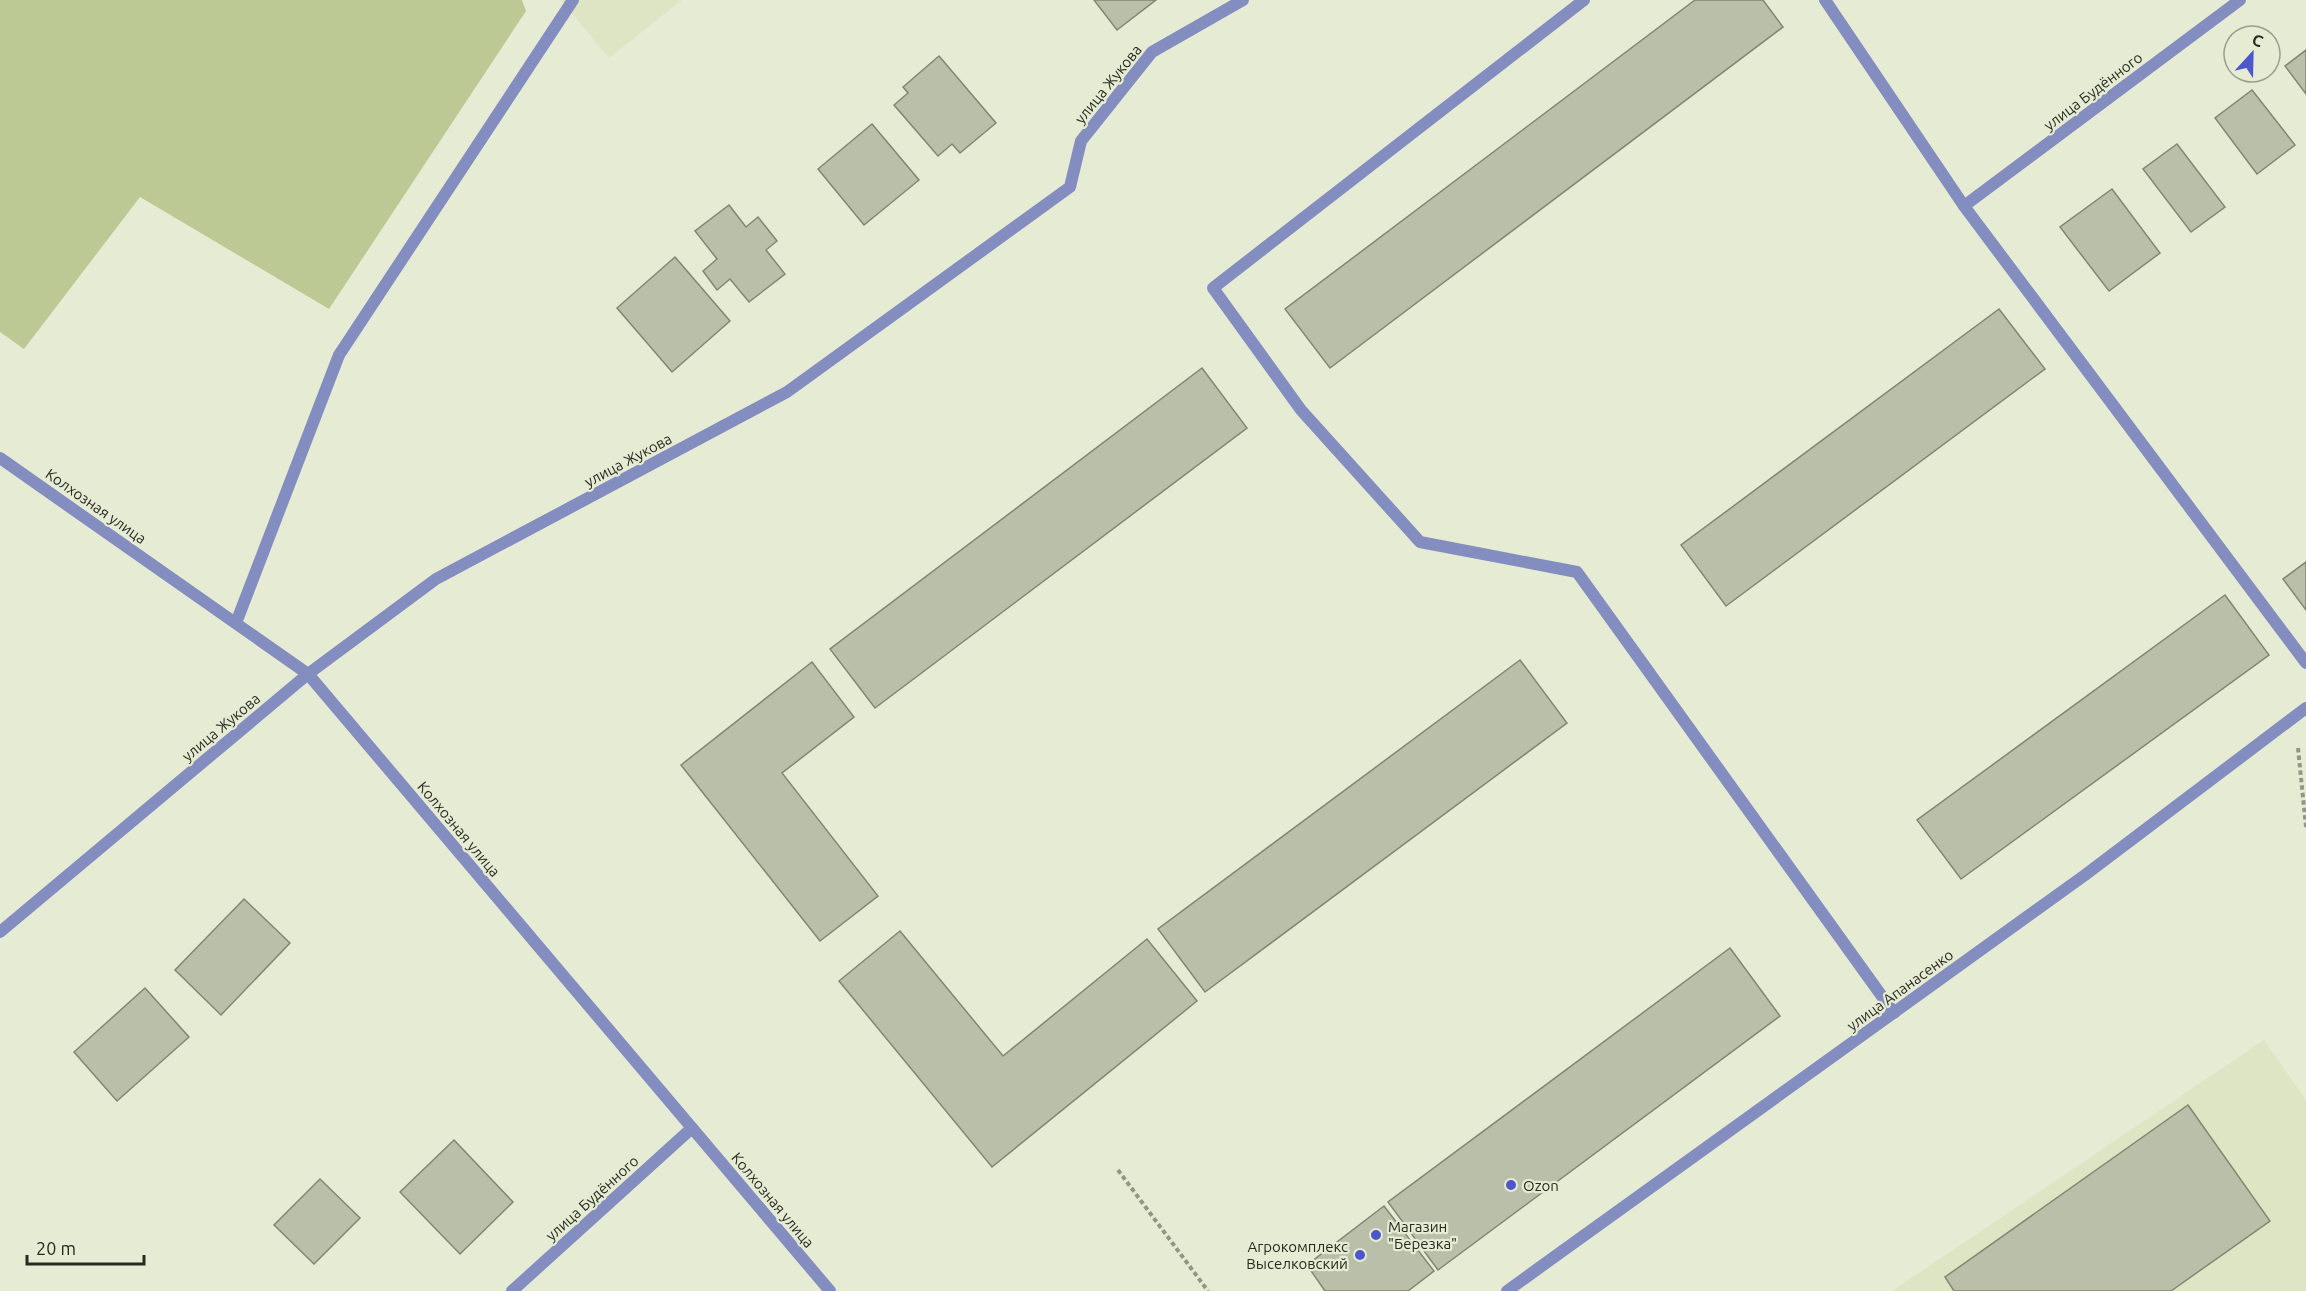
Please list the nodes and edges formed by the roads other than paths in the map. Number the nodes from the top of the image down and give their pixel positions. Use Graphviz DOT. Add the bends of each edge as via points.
graph roads {
  1 [pos="573,0"];
  2 [pos="1243,0"];
  3 [pos="1584,0"];
  4 [pos="1825,0"];
  5 [pos="2240,0"];
  6 [pos="1964,206"];
  7 [pos="0,458"];
  8 [pos="236,623"];
  9 [pos="2306,663"];
  10 [pos="308,674"];
  11 [pos="2306,708"];
  12 [pos="0,932"];
  13 [pos="1894,1012"];
  14 [pos="692,1128"];
  15 [pos="512,1291"];
  16 [pos="830,1291"];
  17 [pos="1507,1291"];
  1 -- 8 [label="street" via="339,355"];
  2 -- 10 [label="street, улица Жукова" via="1152,52 1081,141 1070,187 796,386 436,579"];
  3 -- 13 [label="street" via="1213,288 1301,410 1420,542 1577,572"];
  4 -- 6 [label="street"];
  5 -- 6 [label="street, улица Будённого"];
  6 -- 9 [label="street"];
  7 -- 8 [label="street, Колхозная улица"];
  8 -- 10 [label="street, Колхозная улица"];
  10 -- 12 [label="street, улица Жукова"];
  10 -- 14 [label="street, Колхозная улица"];
  11 -- 13 [label="street, улица Апанасенко" via="2085,875"];
  13 -- 17 [label="street, улица Апанасенко"];
  14 -- 15 [label="street, улица Будённого"];
  14 -- 16 [label="street, Колхозная улица"];
}
